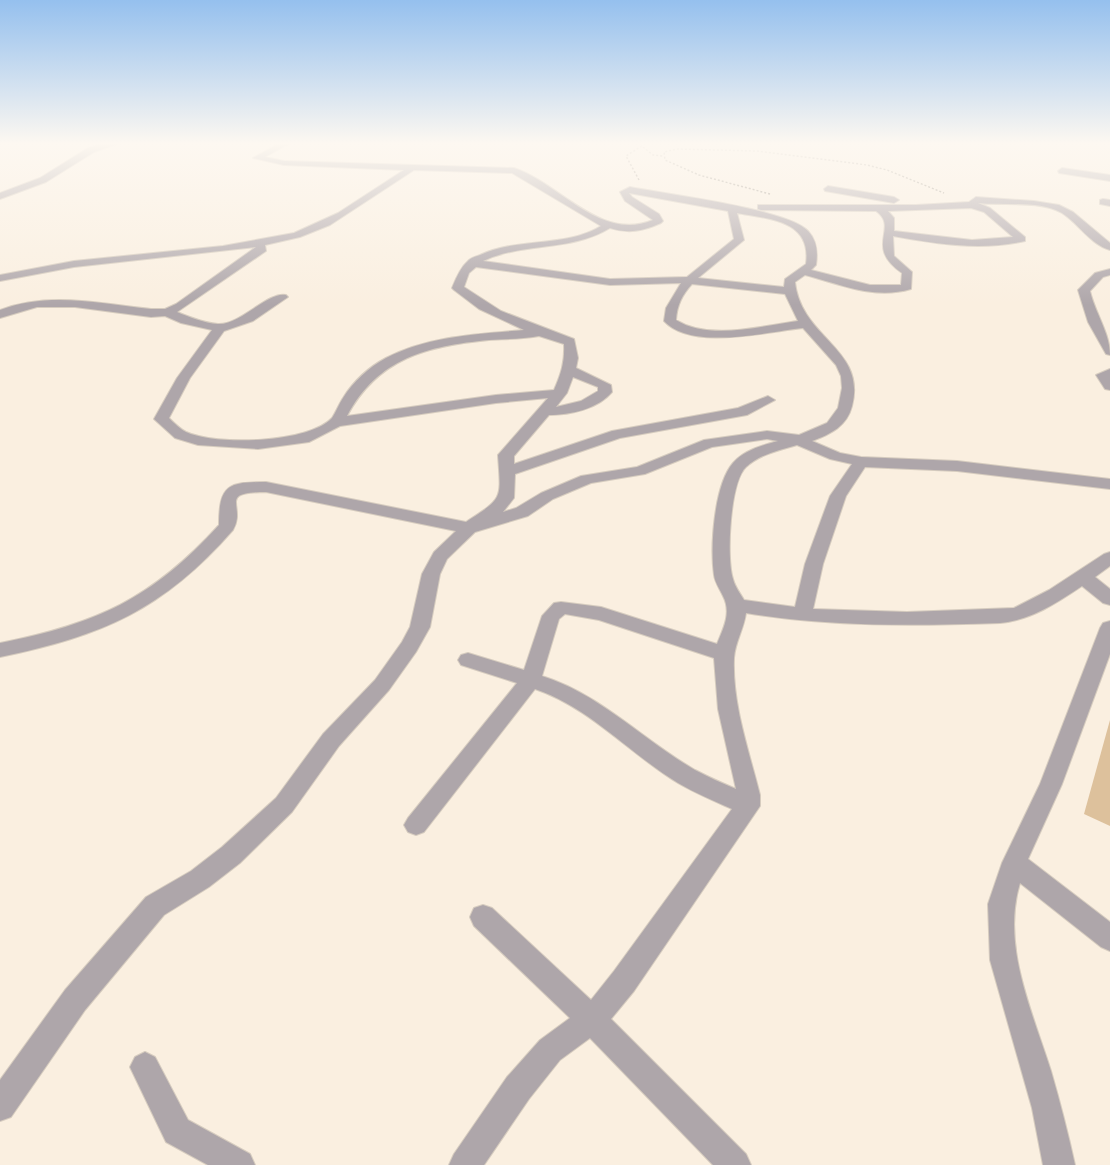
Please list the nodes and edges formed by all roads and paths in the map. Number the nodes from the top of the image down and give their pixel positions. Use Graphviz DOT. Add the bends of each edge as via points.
graph roads {
  1 [pos="370,196"];
  2 [pos="555,196"];
  3 [pos="627,196"];
  4 [pos="667,196"];
  5 [pos="870,196"];
  6 [pos="953,196"];
  7 [pos="974,203"];
  8 [pos="717,207"];
  9 [pos="877,207"];
  10 [pos="901,207"];
  11 [pos="732,210"];
  12 [pos="607,226"];
  13 [pos="890,233"];
  14 [pos="259,242"];
  15 [pos="1110,247"];
  16 [pos="471,263"];
  17 [pos="803,271"];
  18 [pos="1110,272"];
  19 [pos="0,278"];
  20 [pos="691,281"];
  21 [pos="788,291"];
  22 [pos="282,297"];
  23 [pos="167,312"];
  24 [pos="0,314"];
  25 [pos="803,324"];
  26 [pos="220,328"];
  27 [pos="540,332"];
  28 [pos="1110,351"];
  29 [pos="568,370"];
  30 [pos="1110,373"];
  31 [pos="1110,386"];
  32 [pos="560,393"];
  33 [pos="768,400"];
  34 [pos="545,411"];
  35 [pos="336,422"];
  36 [pos="796,439"];
  37 [pos="861,462"];
  38 [pos="507,472"];
  39 [pos="1110,484"];
  40 [pos="469,528"];
  41 [pos="1110,558"];
  42 [pos="1082,576"];
  43 [pos="1110,599"];
  44 [pos="736,605"];
  45 [pos="802,615"];
  46 [pos="1110,628"];
  47 [pos="0,650"];
  48 [pos="724,654"];
  49 [pos="468,660"];
  50 [pos="531,680"];
  51 [pos="748,806"];
  52 [pos="416,825"];
  53 [pos="1014,863"];
  54 [pos="483,917"];
  55 [pos="1110,938"];
  56 [pos="592,1020"];
  57 [pos="145,1067"];
  58 [pos="0,1106"];
  59 [pos="239,1165"];
  60 [pos="465,1165"];
  61 [pos="735,1165"];
  62 [pos="1059,1165"];
  1 -- 14 [label="street" via="298,234"];
  2 -- 12 [label="street"];
  3 -- 12 [label="street" via="656,216 657,221 638,228"];
  4 -- 8 [label="street"];
  5 -- 10 [label="street" via="897,201"];
  6 -- 7 [label="path"];
  7 -- 10 [label="street"];
  7 -- 13 [label="street" via="1021,239 976,244"];
  7 -- 15 [label="street" via="1060,208 1097,241"];
  8 -- 9 [label="street"];
  8 -- 11 [label="street"];
  9 -- 10 [label="street"];
  9 -- 13 [label="street" via="889,217"];
  11 -- 17 [label="street" via="799,227 814,251 811,265"];
  11 -- 20 [label="street" via="739,240 699,270"];
  12 -- 16 [label="street" via="587,238 507,249"];
  13 -- 17 [label="street" via="887,251 890,259 907,272 905,289 882,290"];
  14 -- 19 [label="street" via="199,253 69,264"];
  14 -- 23 [label="street" via="262,249"];
  16 -- 20 [label="street" via="610,282"];
  16 -- 27 [label="street" via="459,278 458,288 504,318"];
  17 -- 21 [label="street" via="789,281"];
  18 -- 28 [label="street" via="1099,275 1084,290 1096,329"];
  20 -- 21 [label="street"];
  20 -- 25 [label="street" via="676,296 670,310 670,321 681,328 720,335"];
  21 -- 25 [label="street"];
  22 -- 26 [label="street" via="249,318"];
  23 -- 24 [label="street" via="48,302"];
  23 -- 26 [label="street"];
  25 -- 36 [label="street" via="845,368 850,385 840,418 827,430"];
  26 -- 35 [label="street" via="184,378 162,419 180,435 202,442 258,445 304,439"];
  27 -- 29 [label="street" via="570,342"];
  27 -- 35 [label="street" via="444,341 412,350 370,375 353,393"];
  29 -- 32 [label="street"];
  29 -- 34 [label="street" via="596,380 604,385 605,392 599,398 559,412"];
  30 -- 31 [label="street" via="1103,375"];
  32 -- 34 [label="street"];
  32 -- 35 [label="street"];
  33 -- 38 [label="street" via="742,412 616,434"];
  34 -- 38 [label="street" via="506,455"];
  36 -- 37 [label="street" via="835,456"];
  36 -- 40 [label="street" via="766,435 709,443 640,471 587,479 522,512"];
  36 -- 44 [label="street" via="750,454 736,467 722,519 723,577"];
  37 -- 39 [label="street" via="957,466"];
  37 -- 45 [label="street" via="838,496 814,564"];
  38 -- 40 [label="street" via="506,498 500,507"];
  40 -- 47 [label="street" via="295,492 243,486 227,501 227,526 195,562 164,587 119,615 71,634"];
  40 -- 58 [label="street" via="440,556 431,574 420,627 382,685 331,740 284,805 208,873 155,906 75,999"];
  41 -- 42 [label="street"];
  42 -- 43 [label="street"];
  42 -- 45 [label="street" via="1060,594 1018,614 913,620"];
  44 -- 45 [label="street"];
  44 -- 48 [label="street" via="734,627"];
  46 -- 53 [label="street" via="1051,784"];
  48 -- 50 [label="street" via="601,614 561,608 551,616"];
  48 -- 51 [label="street" via="725,701 749,795"];
  49 -- 50 [label="street"];
  50 -- 51 [label="street" via="579,701 686,776"];
  50 -- 52 [label="street"];
  51 -- 56 [label="street" via="645,953"];
  53 -- 55 [label="street"];
  53 -- 62 [label="street" via="1000,904 1003,960 1047,1108"];
  54 -- 56 [label="street"];
  56 -- 60 [label="street" via="550,1050 518,1088"];
  56 -- 61 [label="street"];
  57 -- 59 [label="street" via="177,1131"];
}
